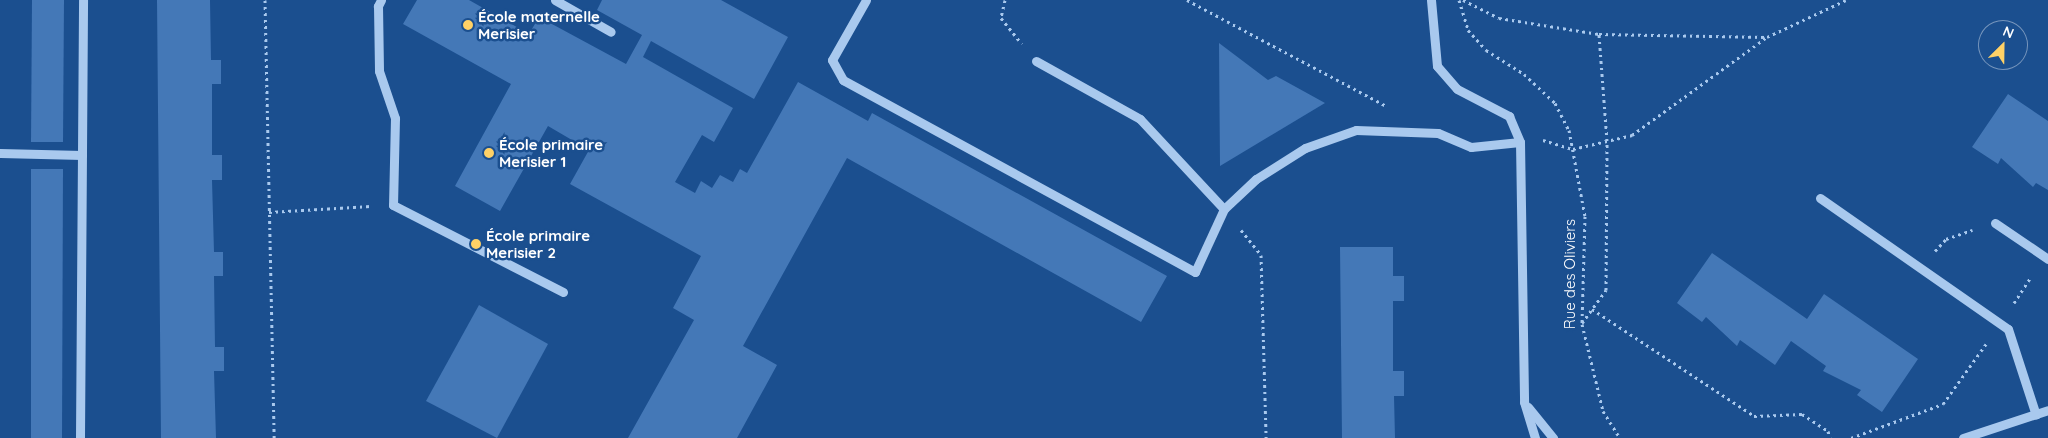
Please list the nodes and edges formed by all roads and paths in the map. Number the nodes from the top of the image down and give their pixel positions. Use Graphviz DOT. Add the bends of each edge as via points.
graph roads {
  1 [pos="83,0"];
  2 [pos="265,0"];
  3 [pos="381,0"];
  4 [pos="555,0"];
  5 [pos="866,0"];
  6 [pos="1005,0"];
  7 [pos="1187,0"];
  8 [pos="1431,0"];
  9 [pos="1460,0"];
  10 [pos="1463,0"];
  11 [pos="1846,0"];
  12 [pos="611,32"];
  13 [pos="1599,34"];
  14 [pos="1767,37"];
  15 [pos="1036,61"];
  16 [pos="1394,110"];
  17 [pos="1607,141"];
  18 [pos="1520,142"];
  19 [pos="1573,149"];
  20 [pos="0,153"];
  21 [pos="82,155"];
  22 [pos="1820,198"];
  23 [pos="393,204"];
  24 [pos="1224,209"];
  25 [pos="269,212"];
  26 [pos="1995,223"];
  27 [pos="2046,259"];
  28 [pos="1920,268"];
  29 [pos="563,292"];
  30 [pos="1592,309"];
  31 [pos="1582,324"];
  32 [pos="2000,324"];
  33 [pos="1524,402"];
  34 [pos="2048,410"];
  35 [pos="2036,415"];
  36 [pos="80,438"];
  37 [pos="274,438"];
  38 [pos="1266,438"];
  39 [pos="1535,438"];
  40 [pos="1553,438"];
  41 [pos="1620,438"];
  42 [pos="1830,438"];
  43 [pos="1851,438"];
  44 [pos="1963,438"];
  1 -- 21 [label="street"];
  2 -- 25 [label="path"];
  3 -- 23 [label="street" via="378,6 379,71 395,118"];
  4 -- 12 [label="street"];
  5 -- 24 [label="street" via="832,60 843,80 1195,272"];
  6 -- 15 [label="path" via="1001,18"];
  7 -- 16 [label="path"];
  8 -- 18 [label="street" via="1436,66 1457,89 1509,116"];
  9 -- 19 [label="path, Rue des Oliviers" via="1468,30 1486,50 1524,74 1555,103 1569,130"];
  10 -- 13 [label="path" via="1499,18"];
  11 -- 14 [label="path"];
  13 -- 14 [label="path"];
  13 -- 17 [label="path"];
  14 -- 17 [label="path" via="1632,135"];
  15 -- 24 [label="street" via="1140,119"];
  17 -- 19 [label="path"];
  17 -- 30 [label="path" via="1606,290"];
  18 -- 24 [label="street" via="1472,146 1438,133 1356,130 1305,148 1256,179"];
  18 -- 33 [label="street"];
  19 -- 31 [label="path, Rue des Oliviers" via="1585,216"];
  20 -- 21 [label="street"];
  21 -- 36 [label="street"];
  22 -- 28 [label="street"];
  23 -- 25 [label="path"];
  23 -- 29 [label="street"];
  24 -- 38 [label="path" via="1261,255"];
  25 -- 37 [label="path"];
  26 -- 27 [label="street"];
  26 -- 28 [label="path" via="1946,239"];
  27 -- 32 [label="path"];
  28 -- 32 [label="street"];
  30 -- 31 [label="path"];
  30 -- 42 [label="path" via="1754,416 1802,414 1828,431"];
  31 -- 41 [label="path, Rue des Oliviers" via="1603,411"];
  32 -- 35 [label="street" via="2008,329"];
  32 -- 43 [label="path" via="1943,404"];
  33 -- 39 [label="street"];
  33 -- 40 [label="street"];
  34 -- 35 [label="street"];
  35 -- 44 [label="street"];
}
